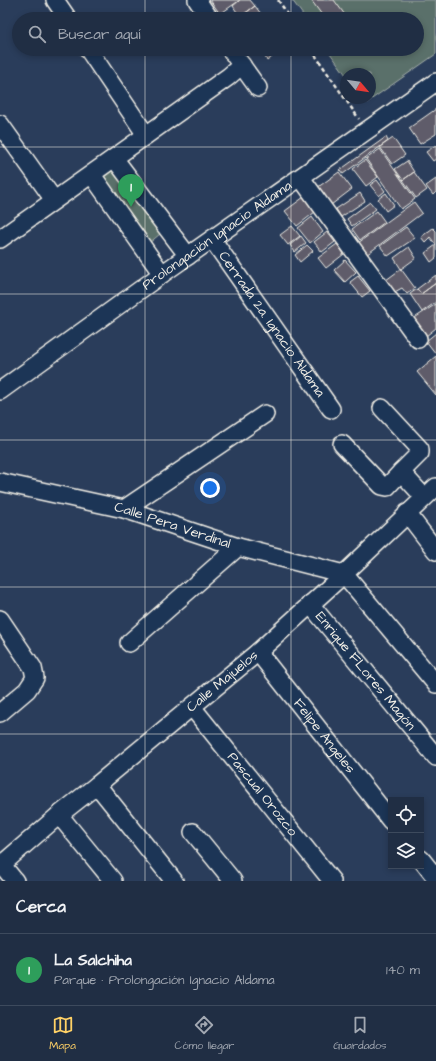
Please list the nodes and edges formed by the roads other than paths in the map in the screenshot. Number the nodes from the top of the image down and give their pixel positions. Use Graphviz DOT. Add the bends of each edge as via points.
graph roads {
  1 [pos="55,0"];
  2 [pos="197,0"];
  3 [pos="63,12"];
  4 [pos="205,12"];
  5 [pos="93,56"];
  6 [pos="235,56"];
  7 [pos="242,66"];
  8 [pos="436,82"];
  9 [pos="258,88"];
  10 [pos="0,124"];
  11 [pos="146,135"];
  12 [pos="114,158"];
  13 [pos="92,175"];
  14 [pos="301,178"];
  15 [pos="54,200"];
  16 [pos="0,239"];
  17 [pos="212,239"];
  18 [pos="188,256"];
  19 [pos="162,274"];
  20 [pos="418,339"];
  21 [pos="0,391"];
  22 [pos="382,408"];
  23 [pos="331,409"];
  24 [pos="265,414"];
  25 [pos="342,444"];
  26 [pos="401,472"];
  27 [pos="0,482"];
  28 [pos="430,492"];
  29 [pos="124,509"];
  30 [pos="407,513"];
  31 [pos="238,547"];
  32 [pos="436,551"];
  33 [pos="344,574"];
  34 [pos="310,604"];
  35 [pos="0,619"];
  36 [pos="129,643"];
  37 [pos="258,652"];
  38 [pos="436,684"];
  39 [pos="192,707"];
  40 [pos="0,713"];
  41 [pos="436,757"];
  42 [pos="97,785"];
  43 [pos="59,815"];
  44 [pos="388,817"];
  45 [pos="194,832"];
  46 [pos="424,863"];
  47 [pos="1,865"];
  48 [pos="436,878"];
  49 [pos="15,881"];
  50 [pos="113,881"];
  51 [pos="174,881"];
  52 [pos="233,881"];
  53 [pos="332,881"];
  1 -- 3 [label="street"];
  2 -- 4 [label="street"];
  5 -- 11 [label="street"];
  6 -- 7 [label="street"];
  7 -- 9 [label="street"];
  7 -- 11 [label="street"];
  8 -- 14 [label="street, Prolongación Ignacio Aldama"];
  10 -- 15 [label="street"];
  11 -- 12 [label="street"];
  12 -- 13 [label="street"];
  12 -- 18 [label="street"];
  13 -- 15 [label="street"];
  13 -- 19 [label="street"];
  14 -- 17 [label="street, Prolongación Ignacio Aldama"];
  14 -- 20 [label="street"];
  15 -- 16 [label="street"];
  17 -- 18 [label="street, Prolongación Ignacio Aldama"];
  17 -- 23 [label="street, Cerrada 2a. Ignacio Aldama"];
  18 -- 19 [label="street, Prolongación Ignacio Aldama"];
  19 -- 21 [label="street, Prolongación Ignacio Aldama"];
  22 -- 26 [label="street" via="420,449 420,453"];
  24 -- 29 [label="street"];
  25 -- 26 [label="street" via="382,486 387,486"];
  26 -- 28 [label="street"];
  27 -- 29 [label="street, Calle Pera Verdinal"];
  28 -- 30 [label="street, Calle Majuelos"];
  29 -- 31 [label="street, Calle Pera Verdinal"];
  30 -- 32 [label="street"];
  30 -- 33 [label="street, Calle Majuelos"];
  31 -- 33 [label="street, Calle Pera Verdinal"];
  31 -- 36 [label="street"];
  33 -- 34 [label="street, Calle Majuelos"];
  33 -- 38 [label="street"];
  34 -- 37 [label="street, Calle Majuelos"];
  34 -- 41 [label="street, Enrique FLores Magón"];
  35 -- 40 [label="street" via="33,668 35,678 27,690"];
  37 -- 39 [label="street, Calle Majuelos"];
  37 -- 44 [label="street, Felipe Angeles"];
  39 -- 42 [label="street, Calle Majuelos"];
  39 -- 53 [label="street, Pascual Orozco"];
  42 -- 43 [label="street, Calle Majuelos"];
  42 -- 51 [label="street"];
  43 -- 47 [label="street, Calle Majuelos"];
  43 -- 50 [label="street"];
  45 -- 52 [label="street"];
  46 -- 48 [label="street"];
  47 -- 49 [label="street"];
}
